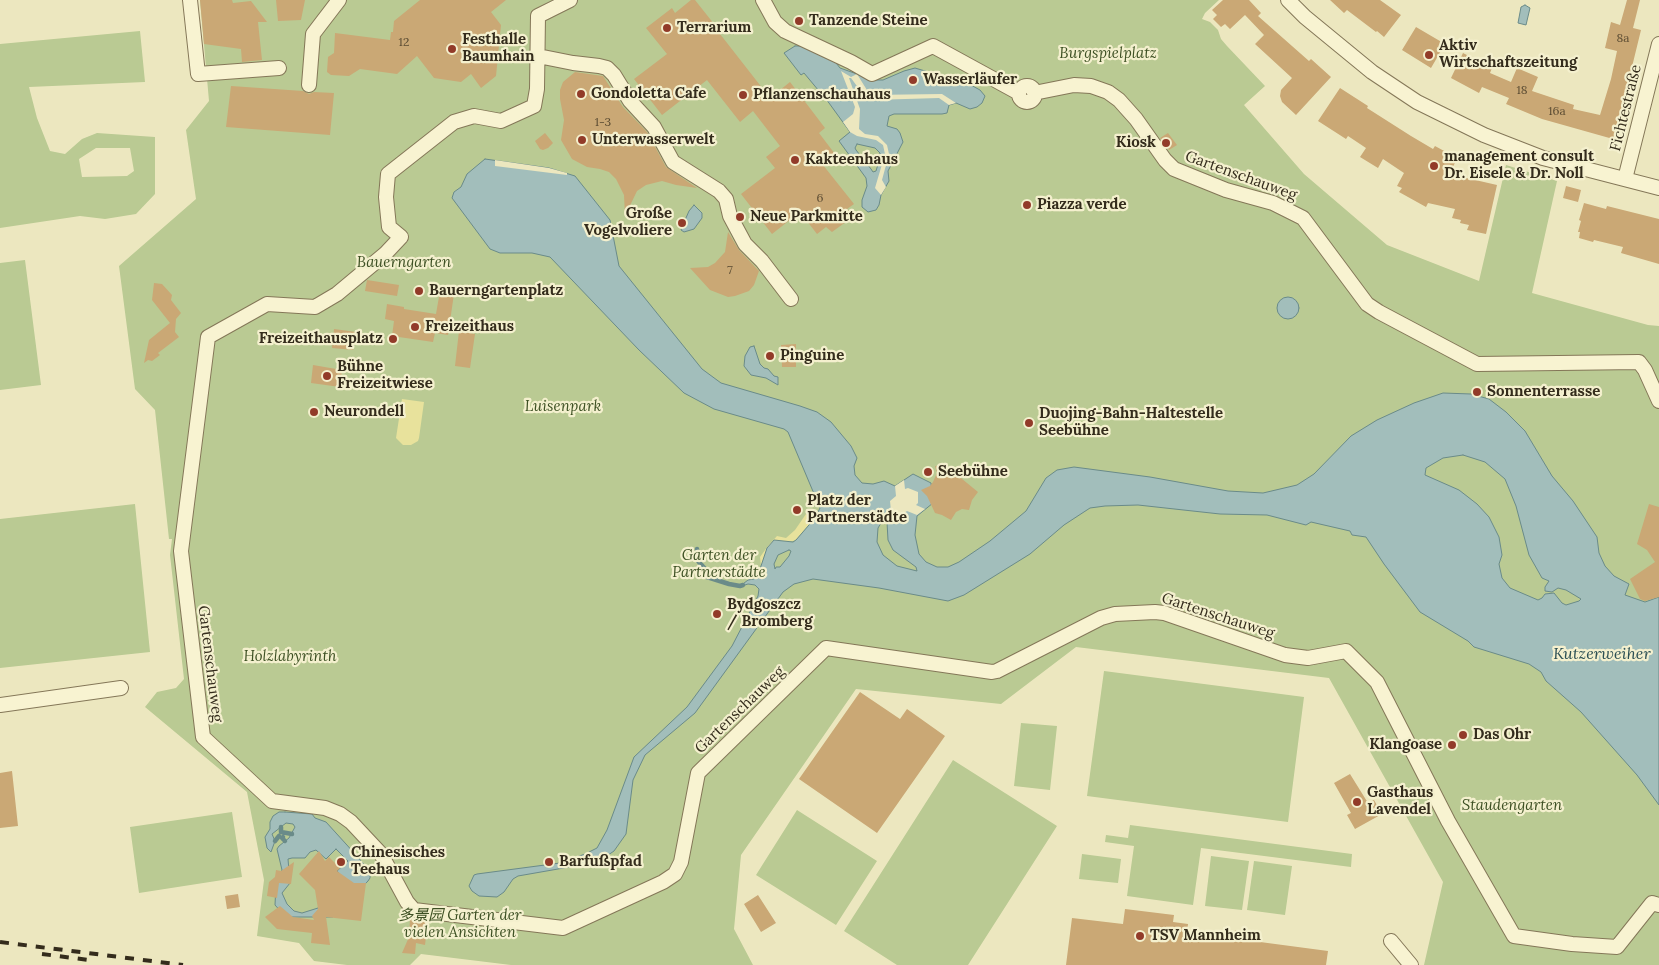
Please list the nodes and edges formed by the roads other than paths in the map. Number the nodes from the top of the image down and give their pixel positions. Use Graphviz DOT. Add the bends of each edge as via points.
graph roads {
  1 [pos="190,0"];
  2 [pos="339,0"];
  3 [pos="570,0"];
  4 [pos="763,0"];
  5 [pos="1288,0"];
  6 [pos="1659,44"];
  7 [pos="538,56"];
  8 [pos="279,68"];
  9 [pos="309,85"];
  10 [pos="1625,180"];
  11 [pos="1659,188"];
  12 [pos="791,299"];
  13 [pos="1659,402"];
  14 [pos="121,688"];
  15 [pos="0,705"];
  16 [pos="1659,905"];
  17 [pos="1391,941"];
  18 [pos="1411,965"];
  1 -- 8 [label="street" via="198,74"];
  2 -- 9 [label="street" via="313,34"];
  3 -- 7 [label="street, Gartenschauweg" via="538,16"];
  4 -- 13 [label="street, Gartenschauweg" via="775,22 785,31 872,74 933,46 1019,93 1026,102 1034,93 1074,85 1108,92 1136,119 1174,169 1226,190 1274,203 1304,218 1367,304 1378,312 1477,364 1639,362"];
  5 -- 10 [label="street" via="1372,72 1416,102 1484,135 1543,158"];
  6 -- 10 [label="street, Fichtestraße"];
  7 -- 12 [label="street" via="607,68 630,101 654,126 673,162 726,199 730,216 745,244"];
  7 -- 16 [label="street, Gartenschauweg" via="534,106 501,121 474,116 454,122 388,174 389,226 401,237 385,254 337,294 315,306 267,304 208,337 181,551 203,737 272,800 325,808 351,822 381,854 414,910 563,928 663,882 675,874 682,862 698,774 826,648 992,672 1101,618 1155,612 1285,655 1308,658 1346,652 1377,682 1448,821 1514,936 1617,947 1652,903"];
  10 -- 11 [label="street"];
  14 -- 15 [label="street"];
  17 -- 18 [label="street"];
}
